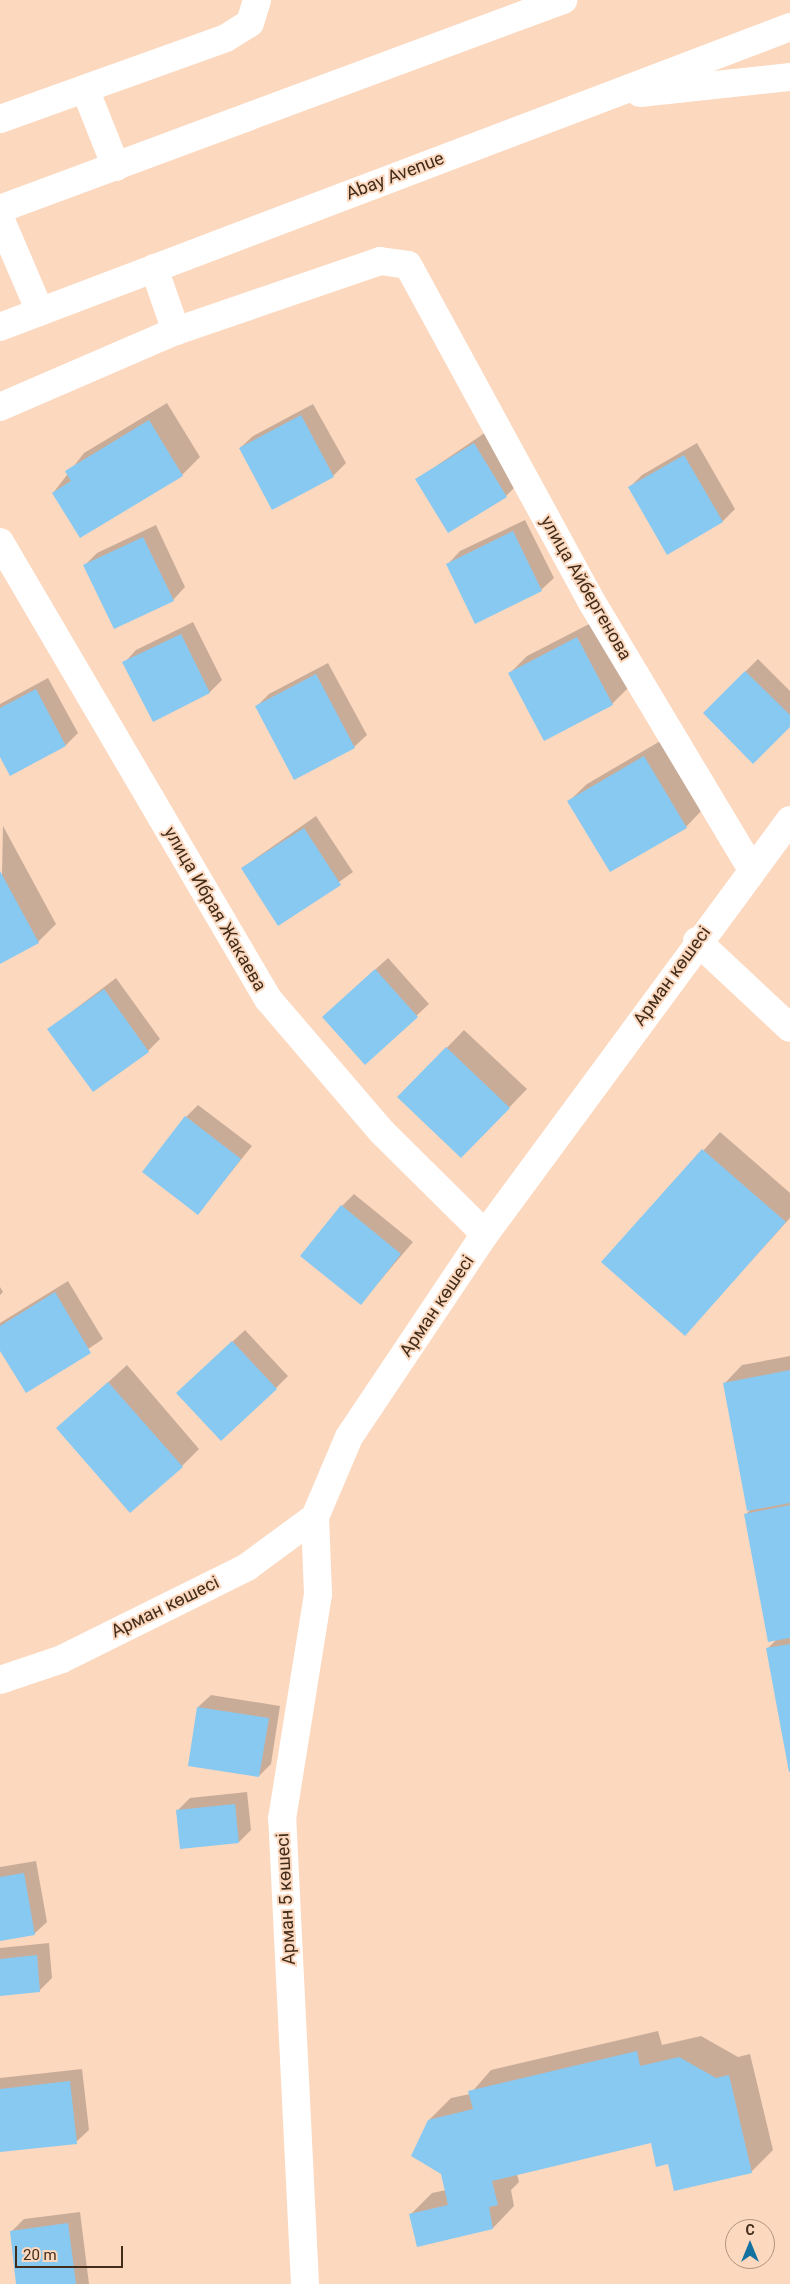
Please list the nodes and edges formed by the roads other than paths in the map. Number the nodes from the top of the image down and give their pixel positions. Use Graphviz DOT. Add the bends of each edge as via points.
graph roads {
  1 [pos="257,0"];
  2 [pos="563,0"];
  3 [pos="790,27"];
  4 [pos="790,77"];
  5 [pos="85,89"];
  6 [pos="597,98"];
  7 [pos="0,119"];
  8 [pos="116,167"];
  9 [pos="0,209"];
  10 [pos="0,218"];
  11 [pos="154,268"];
  12 [pos="40,312"];
  13 [pos="0,327"];
  14 [pos="176,331"];
  15 [pos="0,407"];
  16 [pos="0,542"];
  17 [pos="790,820"];
  18 [pos="751,868"];
  19 [pos="697,941"];
  20 [pos="790,1028"];
  21 [pos="486,1234"];
  22 [pos="315,1517"];
  23 [pos="0,1680"];
  24 [pos="305,2284"];
  1 -- 5 [label="street" via="250,23 226,38"];
  2 -- 8 [label="street"];
  3 -- 6 [label="street, Abay Avenue"];
  4 -- 6 [label="street"];
  5 -- 7 [label="street"];
  5 -- 8 [label="street"];
  6 -- 11 [label="street, Abay Avenue"];
  8 -- 9 [label="street"];
  10 -- 12 [label="street"];
  11 -- 12 [label="street, Abay Avenue"];
  11 -- 14 [label="street"];
  12 -- 13 [label="street, Abay Avenue"];
  14 -- 15 [label="street"];
  14 -- 18 [label="street, улица Айбергенова" via="380,261 408,265 593,604"];
  16 -- 21 [label="street, улица Ибрая Жакаева" via="268,999 382,1132"];
  17 -- 18 [label="street, Арман көшесі"];
  18 -- 19 [label="street, Арман көшесі"];
  19 -- 20 [label="street"];
  19 -- 21 [label="street, Арман көшесі"];
  21 -- 22 [label="street, Арман көшесі" via="349,1436"];
  22 -- 23 [label="street, Арман көшесі" via="247,1567 62,1659"];
  22 -- 24 [label="street, Арман 5 көшесі" via="318,1594 282,1819"];
}
